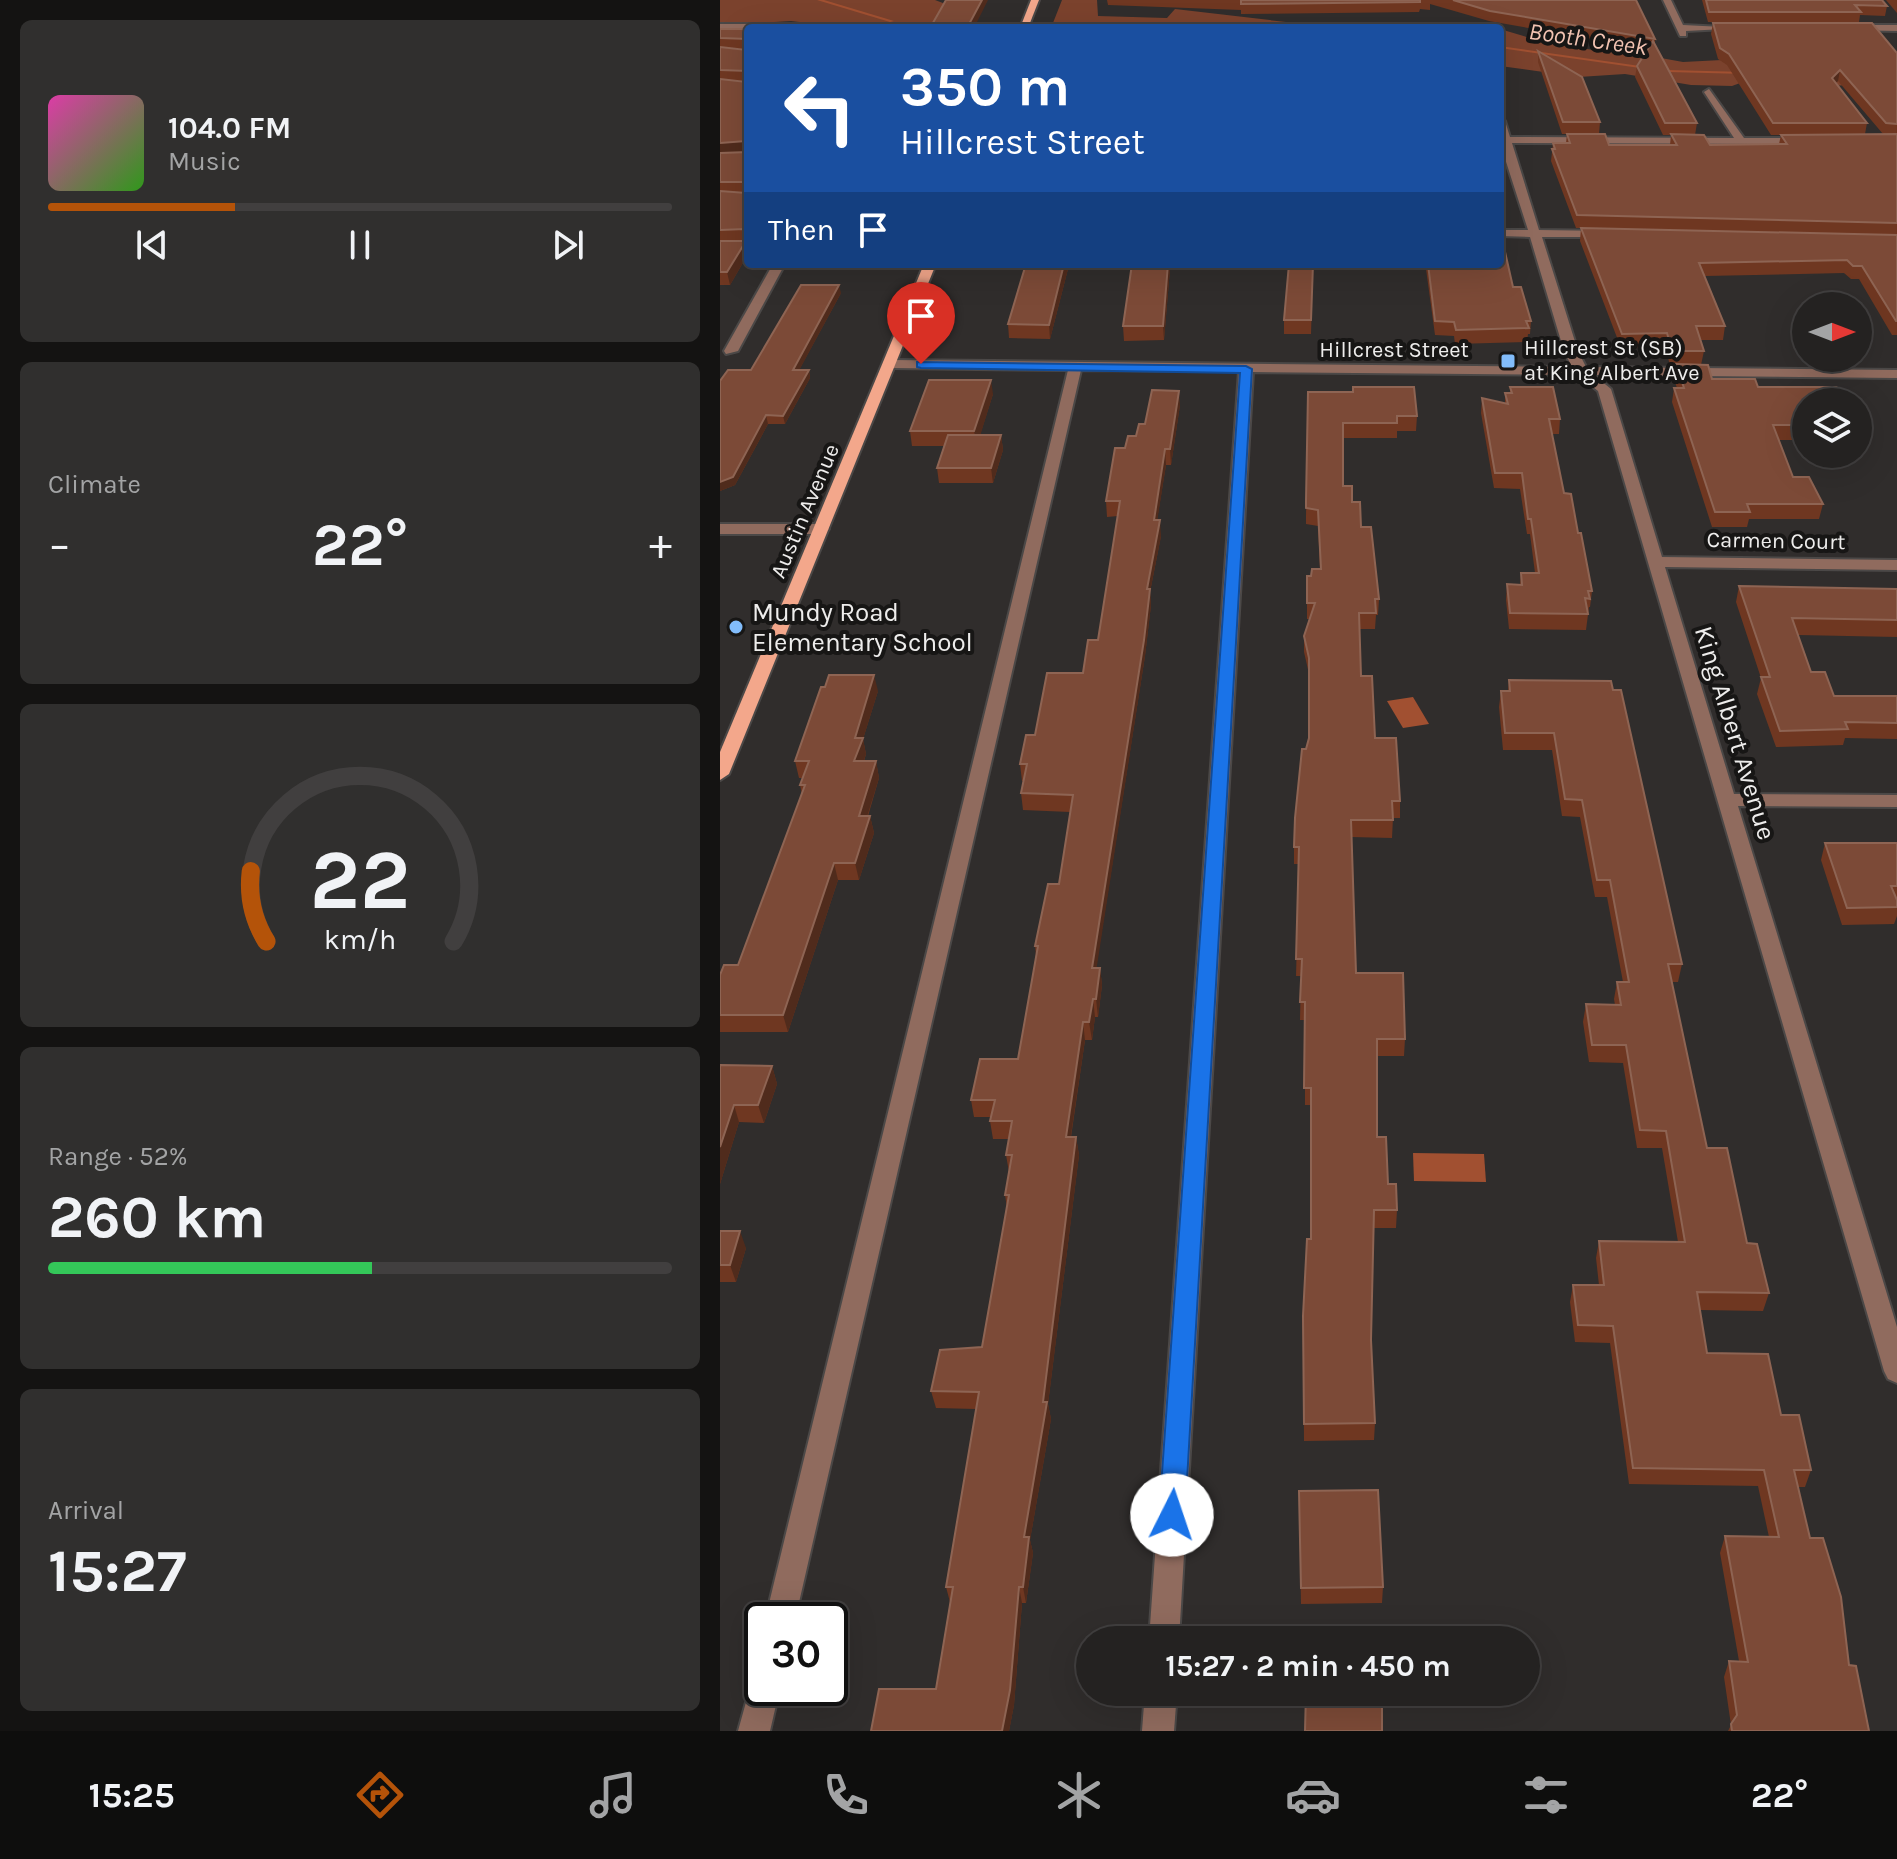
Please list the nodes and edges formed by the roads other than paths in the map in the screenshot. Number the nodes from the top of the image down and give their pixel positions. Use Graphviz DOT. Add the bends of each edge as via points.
graph roads {
  1 [pos="1035,0"];
  2 [pos="1667,0"];
  3 [pos="1889,12"];
  4 [pos="1897,21"];
  5 [pos="1026,24"];
  6 [pos="720,27"];
  7 [pos="744,27"];
  8 [pos="1757,28"];
  9 [pos="1835,28"];
  10 [pos="1897,28"];
  11 [pos="1709,92"];
  12 [pos="1504,140"];
  13 [pos="1741,141"];
  14 [pos="1817,141"];
  15 [pos="1504,143"];
  16 [pos="1504,233"];
  17 [pos="1534,234"];
  18 [pos="1617,234"];
  19 [pos="720,247"];
  20 [pos="744,247"];
  21 [pos="777,268"];
  22 [pos="928,268"];
  23 [pos="731,351"];
  24 [pos="891,364"];
  25 [pos="1075,368"];
  26 [pos="1246,369"];
  27 [pos="1581,371"];
  28 [pos="1897,374"];
  29 [pos="720,529"];
  30 [pos="821,529"];
  31 [pos="1655,562"];
  32 [pos="1897,565"];
  33 [pos="720,774"];
  34 [pos="1726,800"];
  35 [pos="1897,801"];
  36 [pos="1897,1371"];
  37 [pos="784,1602"];
  38 [pos="1165,1626"];
  39 [pos="760,1706"];
  40 [pos="1160,1706"];
  41 [pos="754,1731"];
  42 [pos="1158,1731"];
  1 -- 5 [label="main road"];
  2 -- 8 [label="street" via="1681,31"];
  3 -- 4 [label="street"];
  6 -- 7 [label="street"];
  9 -- 10 [label="street"];
  11 -- 13 [label="street"];
  12 -- 13 [label="street"];
  13 -- 14 [label="street"];
  15 -- 17 [label="street, King Albert Avenue"];
  16 -- 17 [label="street"];
  17 -- 18 [label="street"];
  17 -- 27 [label="street, King Albert Avenue"];
  19 -- 20 [label="street"];
  21 -- 23 [label="street"];
  22 -- 24 [label="main road, Austin Avenue"];
  24 -- 25 [label="street, Hillcrest Street"];
  24 -- 30 [label="main road, Austin Avenue"];
  25 -- 26 [label="street, Hillcrest Street"];
  25 -- 37 [label="street"];
  26 -- 27 [label="street, Hillcrest Street"];
  26 -- 38 [label="street"];
  27 -- 28 [label="street, Hillcrest Street"];
  27 -- 31 [label="street, King Albert Avenue" via="1604,389"];
  29 -- 30 [label="street"];
  30 -- 33 [label="main road, Austin Avenue"];
  31 -- 32 [label="street, Carmen Court"];
  31 -- 34 [label="street, King Albert Avenue"];
  34 -- 35 [label="street"];
  34 -- 36 [label="street, King Albert Avenue"];
  39 -- 41 [label="street"];
  40 -- 42 [label="street"];
}
